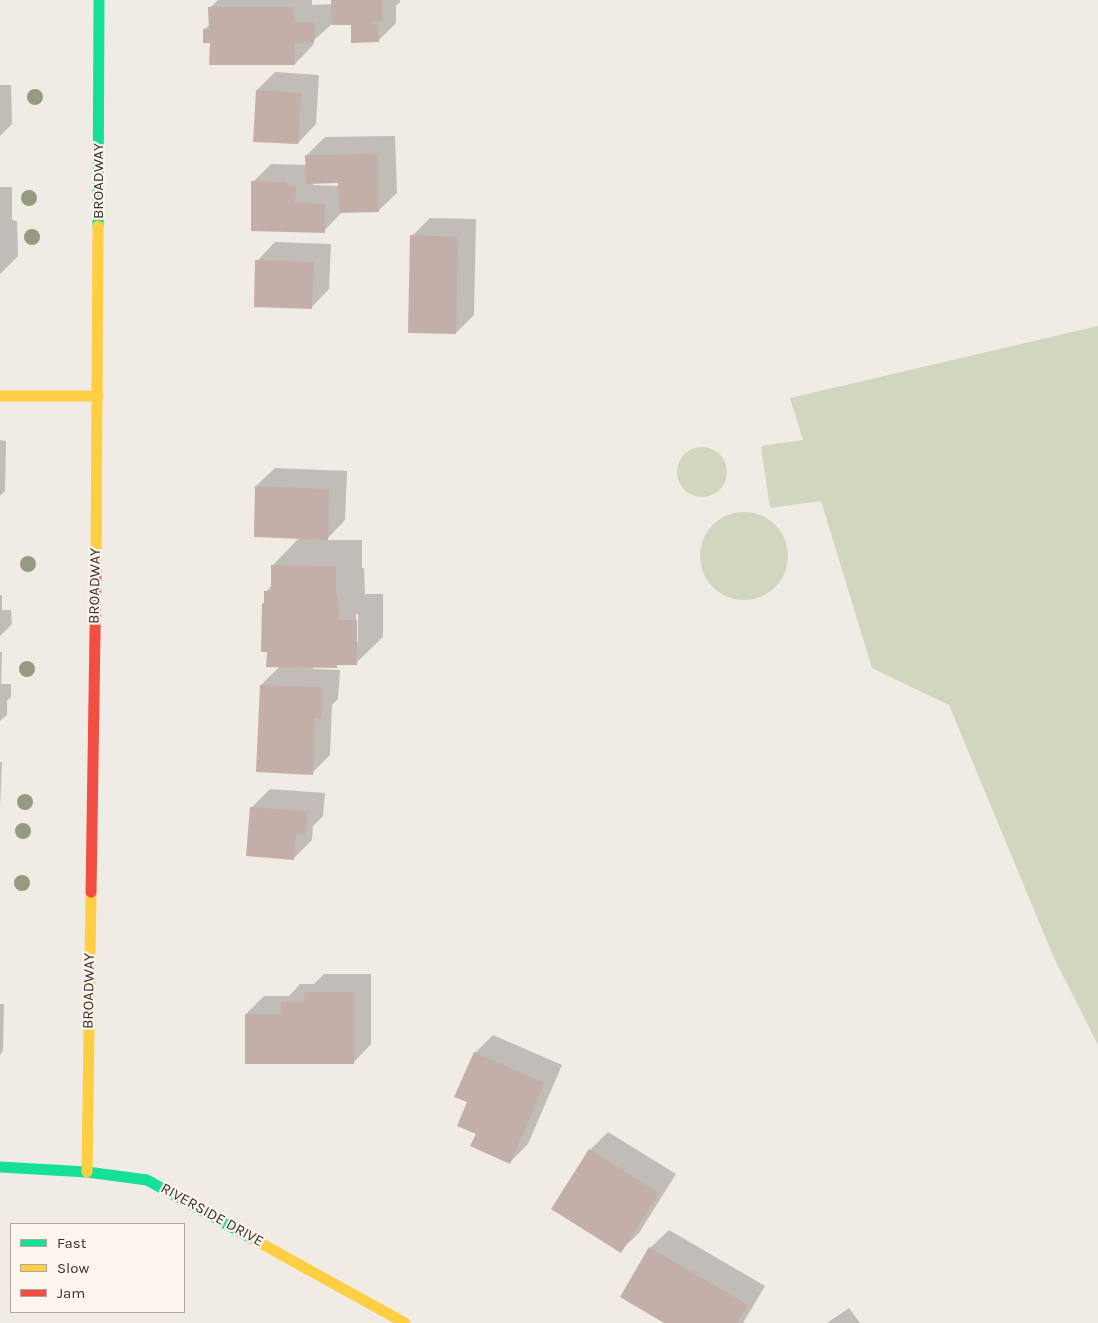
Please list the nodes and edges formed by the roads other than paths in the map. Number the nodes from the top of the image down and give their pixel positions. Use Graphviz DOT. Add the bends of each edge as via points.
graph roads {
  1 [pos="99,0"];
  2 [pos="0,396"];
  3 [pos="98,396"];
  4 [pos="0,1166"];
  5 [pos="87,1172"];
  6 [pos="405,1323"];
  1 -- 3 [label="street, BROADWAY"];
  2 -- 3 [label="street"];
  3 -- 5 [label="street, BROADWAY"];
  4 -- 5 [label="street, RIVERSIDE DRIVE"];
  5 -- 6 [label="street, RIVERSIDE DRIVE" via="147,1180"];
}
